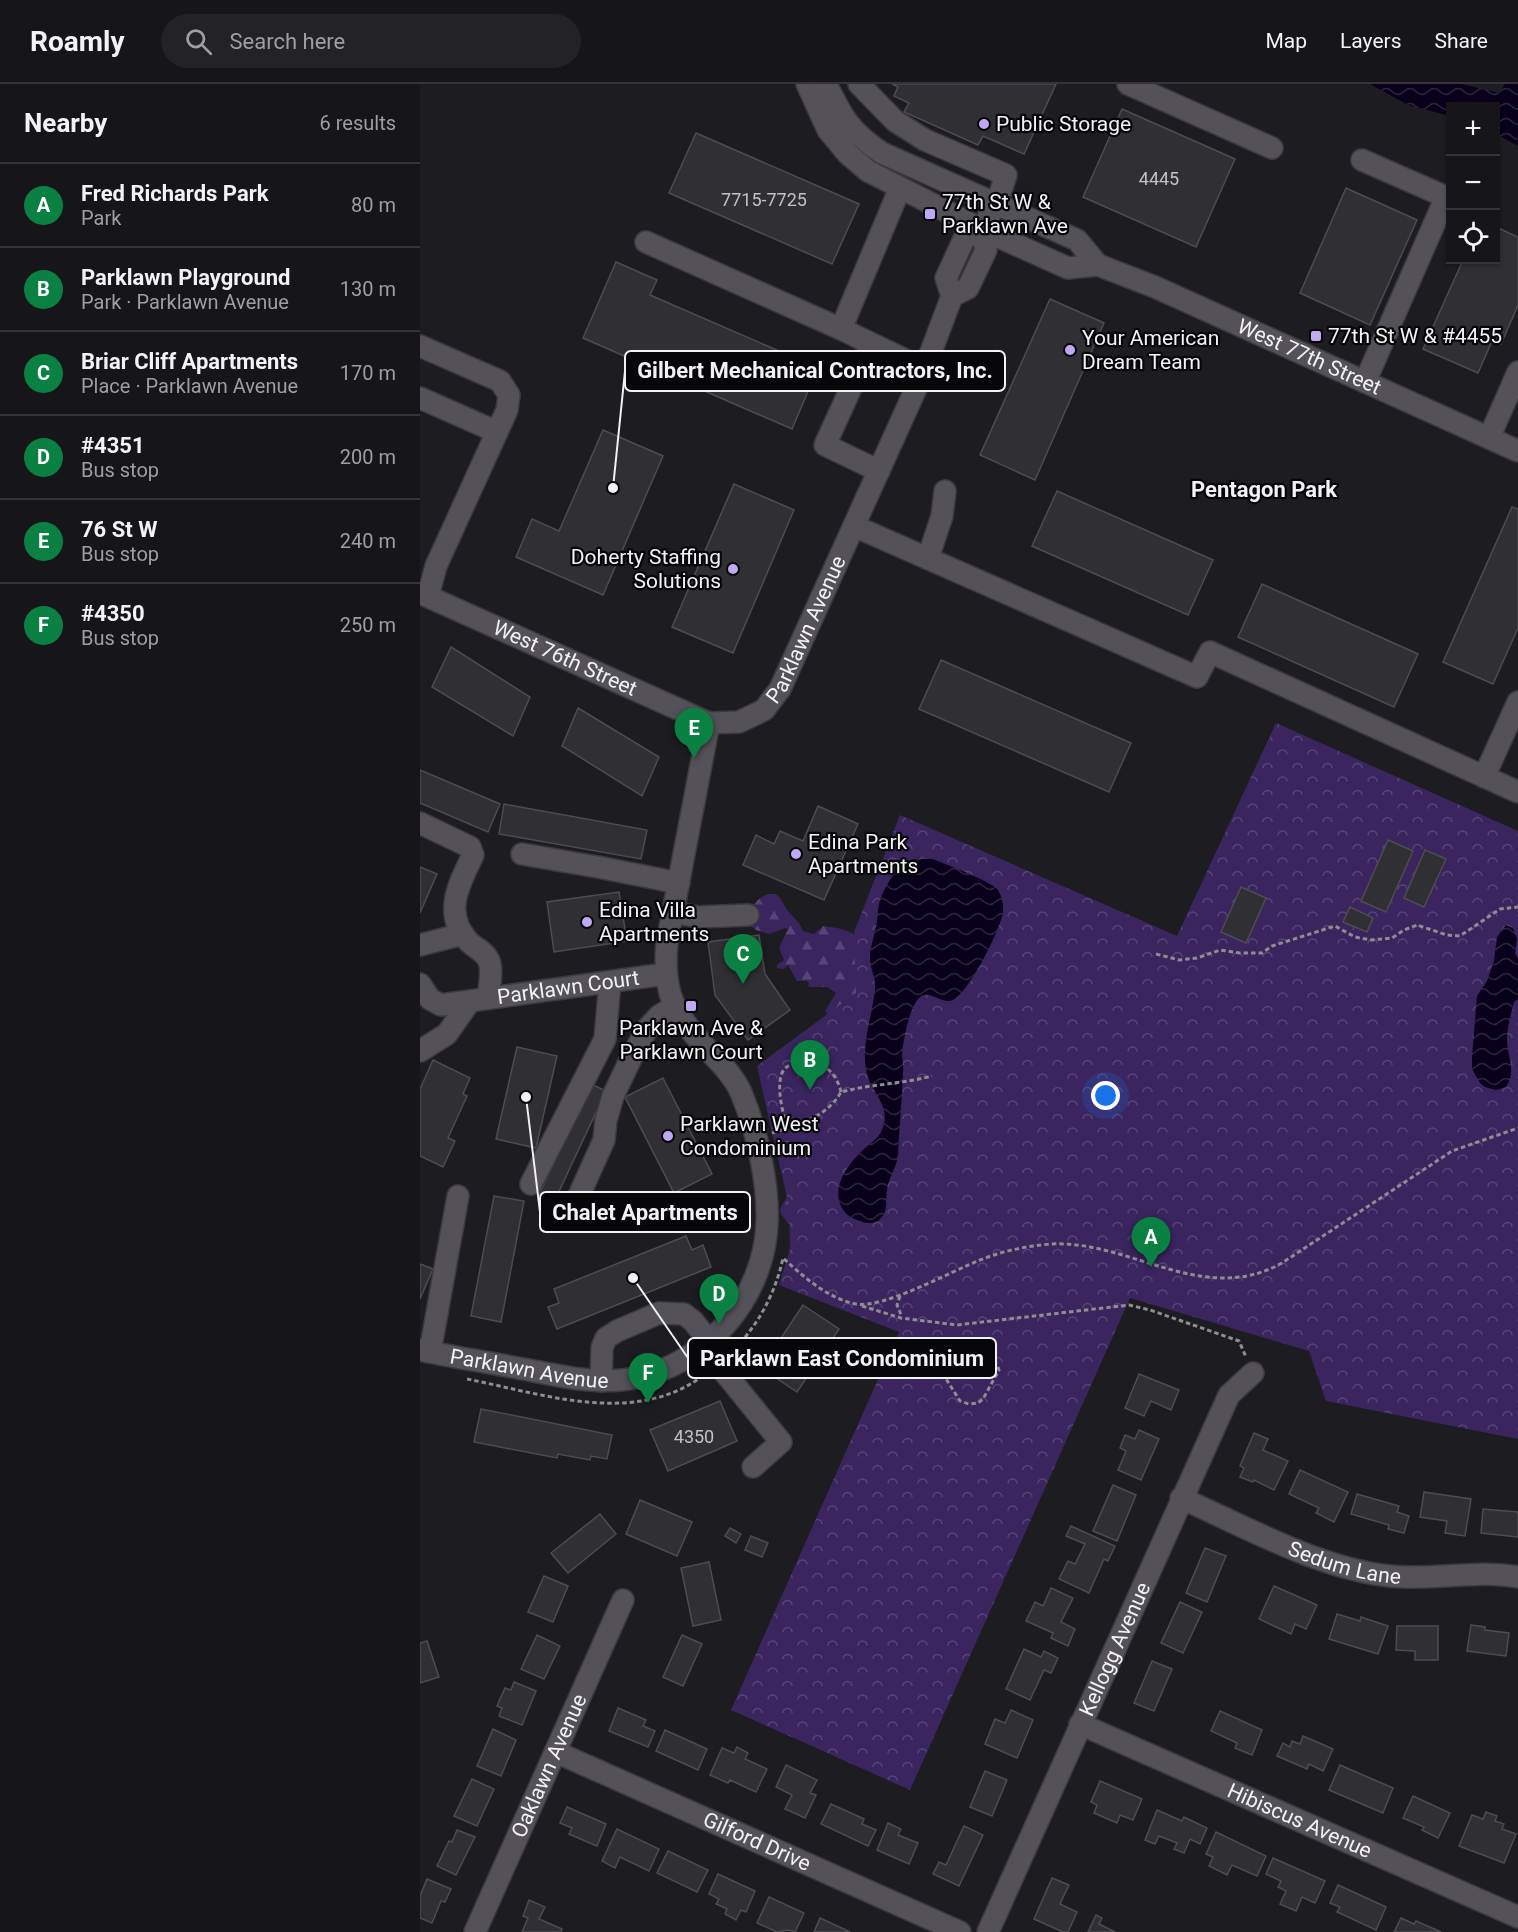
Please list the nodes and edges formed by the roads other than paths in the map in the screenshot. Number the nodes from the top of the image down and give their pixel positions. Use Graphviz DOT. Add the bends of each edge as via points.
graph roads {
  1 [pos="807,84"];
  2 [pos="826,84"];
  3 [pos="859,84"];
  4 [pos="1128,84"];
  5 [pos="1272,148"];
  6 [pos="1362,160"];
  7 [pos="900,188"];
  8 [pos="997,203"];
  9 [pos="981,229"];
  10 [pos="646,242"];
  11 [pos="1098,265"];
  12 [pos="841,329"];
  13 [pos="871,344"];
  14 [pos="420,346"];
  15 [pos="1518,372"];
  16 [pos="923,373"];
  17 [pos="1365,382"];
  18 [pos="420,398"];
  19 [pos="497,432"];
  20 [pos="1489,438"];
  21 [pos="1518,451"];
  22 [pos="879,471"];
  23 [pos="945,491"];
  24 [pos="854,526"];
  25 [pos="928,558"];
  26 [pos="424,594"];
  27 [pos="1517,707"];
  28 [pos="709,723"];
  29 [pos="1484,777"];
  30 [pos="1516,787"];
  31 [pos="420,823"];
  32 [pos="522,854"];
  33 [pos="679,883"];
  34 [pos="674,912"];
  35 [pos="748,915"];
  36 [pos="463,934"];
  37 [pos="420,945"];
  38 [pos="665,974"];
  39 [pos="610,982"];
  40 [pos="420,984"];
  41 [pos="479,999"];
  42 [pos="675,1006"];
  43 [pos="420,1051"];
  44 [pos="531,1184"];
  45 [pos="458,1196"];
  46 [pos="577,1200"];
  47 [pos="427,1328"];
  48 [pos="706,1344"];
  49 [pos="425,1351"];
  50 [pos="1253,1373"];
  51 [pos="601,1381"];
  52 [pos="753,1467"];
  53 [pos="1181,1498"];
  54 [pos="1518,1577"];
  55 [pos="623,1600"];
  56 [pos="1080,1724"];
  57 [pos="556,1752"];
  58 [pos="1518,1917"];
  59 [pos="475,1932"];
  60 [pos="960,1932"];
  61 [pos="988,1932"];
  1 -- 7 [label="street, West 77th Street" via="828,130 848,154 868,171"];
  2 -- 8 [label="street, West 77th Street" via="845,122 861,139 882,153"];
  3 -- 8 [label="street" via="895,122 925,140 1006,175"];
  4 -- 5 [label="street"];
  6 -- 17 [label="street" via="1446,197"];
  7 -- 9 [label="street, West 77th Street"];
  7 -- 12 [label="street"];
  8 -- 9 [label="street"];
  8 -- 11 [label="street, West 77th Street" via="1077,240"];
  9 -- 11 [label="street, West 77th Street" via="1068,268"];
  9 -- 16 [label="street, Parklawn Avenue" via="986,250 968,288 952,296"];
  10 -- 12 [label="street"];
  11 -- 17 [label="street, West 77th Street"];
  12 -- 13 [label="street"];
  13 -- 16 [label="street" via="914,364"];
  13 -- 22 [label="street" via="825,445"];
  14 -- 19 [label="street" via="500,381 509,394"];
  15 -- 20 [label="street"];
  16 -- 22 [label="street, Parklawn Avenue"];
  17 -- 20 [label="street, West 77th Street"];
  18 -- 19 [label="street"];
  19 -- 26 [label="street"];
  20 -- 21 [label="street, West 77th Street"];
  22 -- 24 [label="street, Parklawn Avenue"];
  23 -- 25 [label="street" via="942,516"];
  24 -- 25 [label="street"];
  24 -- 28 [label="street, Parklawn Avenue" via="780,689 764,710 739,722"];
  25 -- 29 [label="street" via="1197,677 1210,652"];
  26 -- 28 [label="street, West 76th Street"];
  27 -- 29 [label="street"];
  28 -- 33 [label="street, Parklawn Avenue"];
  29 -- 30 [label="street"];
  31 -- 36 [label="street" via="470,847 473,855 453,904"];
  32 -- 33 [label="street"];
  33 -- 34 [label="street, Parklawn Avenue"];
  34 -- 35 [label="street" via="698,917"];
  34 -- 38 [label="street, Parklawn Avenue"];
  36 -- 37 [label="street"];
  36 -- 41 [label="street" via="484,952 490,963"];
  38 -- 39 [label="street, Parklawn Court"];
  38 -- 42 [label="street, Parklawn Avenue"];
  39 -- 41 [label="street, Parklawn Court"];
  39 -- 44 [label="street" via="605,1039"];
  40 -- 41 [label="street, Parklawn Court" via="430,999 441,1005"];
  41 -- 43 [label="street" via="447,1034"];
  42 -- 46 [label="street" via="659,1016 633,1054 613,1096 604,1140"];
  42 -- 48 [label="street, Parklawn Avenue" via="685,1025 723,1065 741,1091 753,1121 765,1193 767,1224 752,1284 737,1311"];
  45 -- 47 [label="street"];
  47 -- 49 [label="street"];
  48 -- 51 [label="street, Parklawn Avenue" via="666,1369 635,1378"];
  48 -- 51 [label="street" via="693,1321 684,1314 659,1313 606,1338"];
  48 -- 52 [label="street" via="781,1442"];
  49 -- 51 [label="street, Parklawn Avenue"];
  50 -- 53 [label="street, Kellogg Avenue" via="1229,1395"];
  53 -- 54 [label="street, Sedum Lane" via="1347,1568 1390,1576"];
  53 -- 56 [label="street, Kellogg Avenue"];
  55 -- 57 [label="street, Oaklawn Avenue"];
  56 -- 58 [label="street, Hibiscus Avenue"];
  56 -- 61 [label="street, Kellogg Avenue"];
  57 -- 59 [label="street, Oaklawn Avenue"];
  57 -- 60 [label="street, Gilford Drive"];
}
